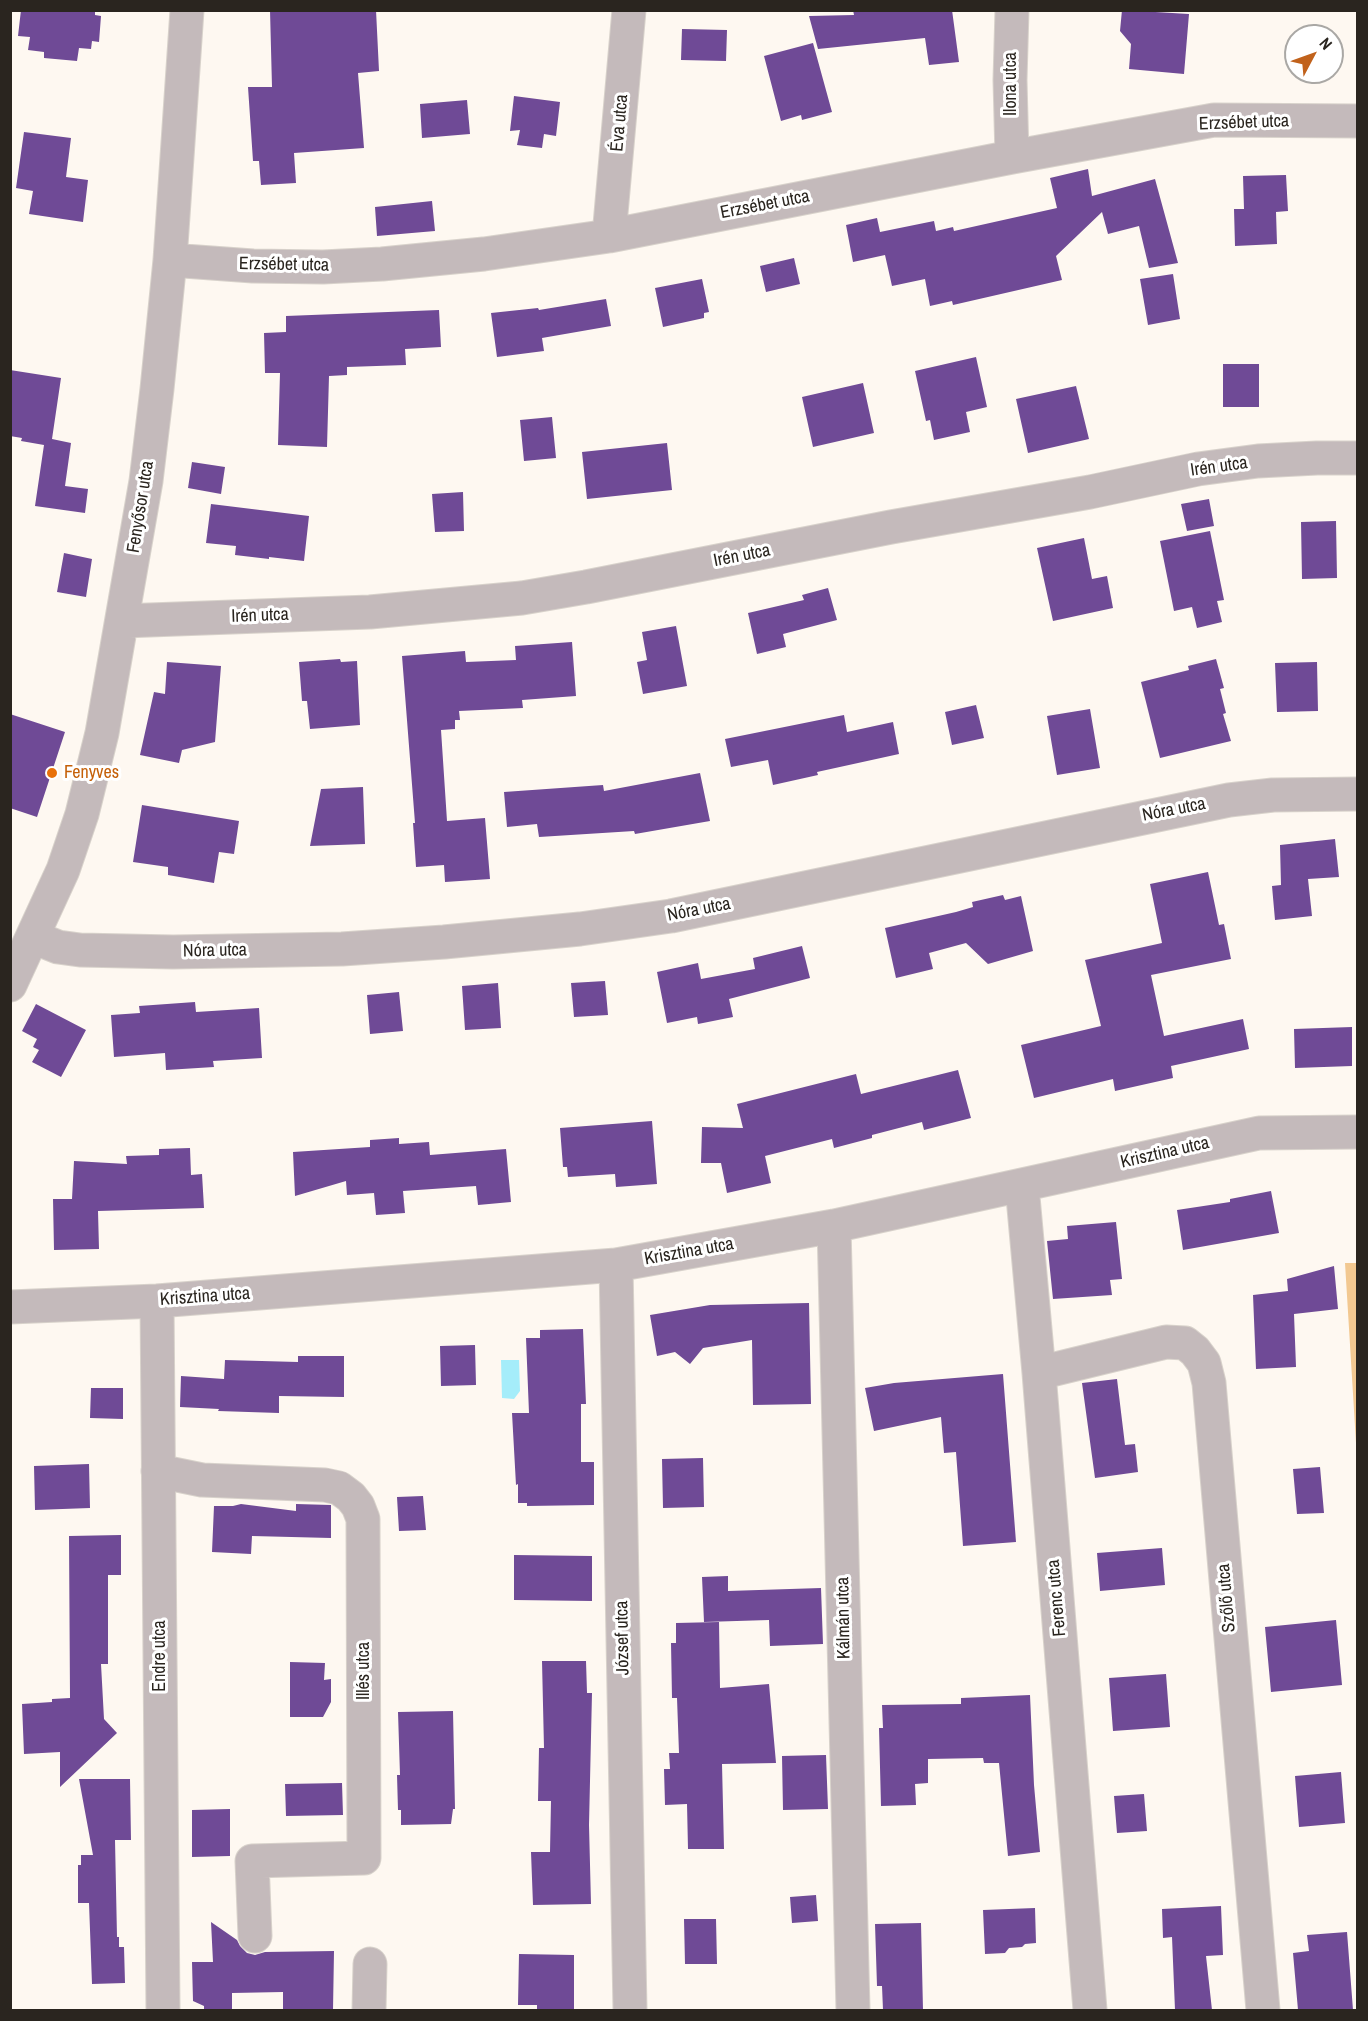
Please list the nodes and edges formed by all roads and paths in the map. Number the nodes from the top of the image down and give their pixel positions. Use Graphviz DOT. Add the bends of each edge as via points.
graph roads {
  1 [pos="187,10"];
  2 [pos="629,10"];
  3 [pos="1012,10"];
  4 [pos="1358,122"];
  5 [pos="1012,157"];
  6 [pos="609,236"];
  7 [pos="170,260"];
  8 [pos="1358,458"];
  9 [pos="122,621"];
  10 [pos="1358,794"];
  11 [pos="33,937"];
  12 [pos="10,985"];
  13 [pos="1358,1132"];
  14 [pos="1022,1186"];
  15 [pos="834,1226"];
  16 [pos="616,1265"];
  17 [pos="157,1301"];
  18 [pos="10,1308"];
  19 [pos="1039,1373"];
  20 [pos="159,1471"];
  21 [pos="255,1936"];
  22 [pos="370,1964"];
  23 [pos="162,2010"];
  24 [pos="369,2010"];
  25 [pos="630,2010"];
  26 [pos="853,2010"];
  27 [pos="1090,2010"];
  28 [pos="1263,2010"];
  1 -- 7 [label="street, Fenyősor utca"];
  2 -- 6 [label="street, Éva utca"];
  3 -- 5 [label="street, Ilona utca"];
  4 -- 5 [label="street, Erzsébet utca" via="1214,120"];
  5 -- 6 [label="street, Erzsébet utca"];
  6 -- 7 [label="street, Erzsébet utca" via="382,264 253,266"];
  7 -- 9 [label="street, Fenyősor utca" via="146,481"];
  8 -- 9 [label="street, Irén utca" via="1258,461 1198,469 522,598 370,612"];
  9 -- 11 [label="street, Fenyősor utca" via="102,733 82,814 63,870"];
  10 -- 11 [label="street, Nóra utca" via="1229,800 671,916 580,929 342,949 173,952 80,950"];
  11 -- 12 [label="street, Fenyősor utca"];
  13 -- 14 [label="street, Krisztina utca" via="1259,1133"];
  14 -- 15 [label="street, Krisztina utca"];
  14 -- 19 [label="street, Ferenc utca"];
  15 -- 16 [label="street, Krisztina utca"];
  15 -- 26 [label="street, Kálmán utca"];
  16 -- 17 [label="street, Krisztina utca"];
  16 -- 25 [label="street, József utca"];
  17 -- 18 [label="street, Krisztina utca"];
  17 -- 20 [label="street, Endre utca"];
  19 -- 27 [label="street, Ferenc utca"];
  19 -- 28 [label="street, Szőlő utca" via="1166,1342 1185,1343 1204,1363 1209,1383"];
  20 -- 21 [label="street, Illés utca" via="202,1480 339,1488 358,1506 363,1519 364,1858 252,1861"];
  20 -- 23 [label="street, Endre utca"];
  22 -- 24 [label="street"];
}
